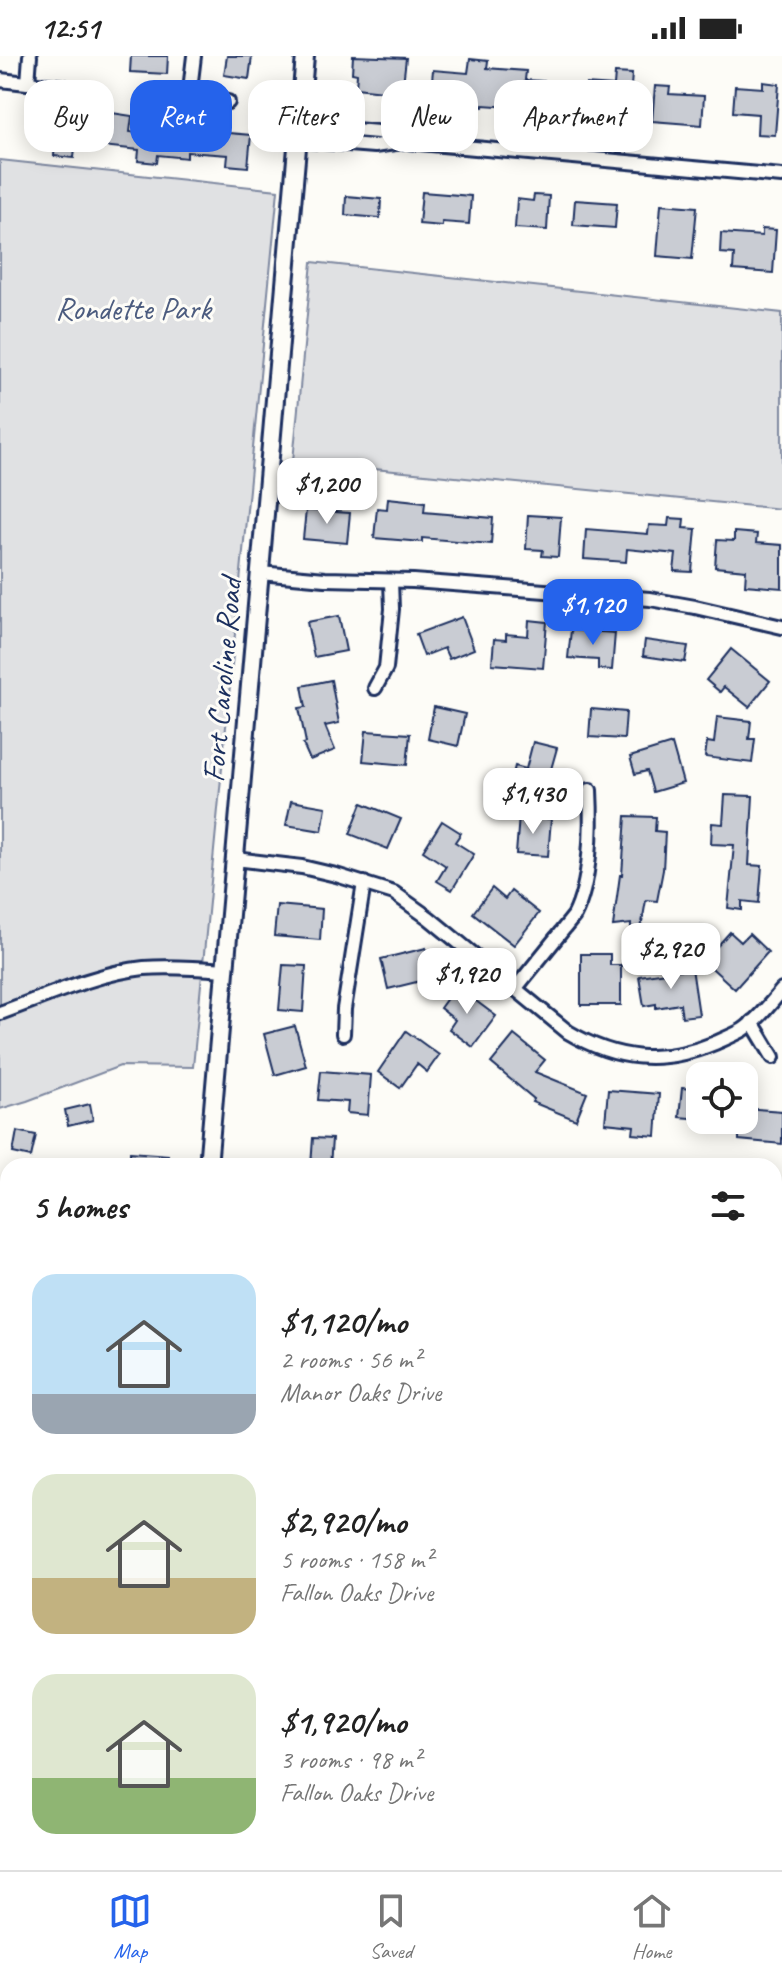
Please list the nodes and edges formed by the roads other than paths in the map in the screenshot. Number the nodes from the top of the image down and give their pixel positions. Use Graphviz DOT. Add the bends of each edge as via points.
graph roads {
  1 [pos="30,56"];
  2 [pos="194,56"];
  3 [pos="305,56"];
  4 [pos="0,80"];
  5 [pos="28,80"];
  6 [pos="191,80"];
  7 [pos="303,80"];
  8 [pos="24,83"];
  9 [pos="365,132"];
  10 [pos="297,152"];
  11 [pos="782,176"];
  12 [pos="260,573"];
  13 [pos="391,581"];
  14 [pos="782,627"];
  15 [pos="375,688"];
  16 [pos="590,790"];
  17 [pos="235,859"];
  18 [pos="364,883"];
  19 [pos="225,970"];
  20 [pos="515,989"];
  21 [pos="782,990"];
  22 [pos="0,1013"];
  23 [pos="752,1022"];
  24 [pos="343,1034"];
  25 [pos="773,1057"];
  26 [pos="209,1158"];
  1 -- 5 [label="street"];
  2 -- 6 [label="street"];
  3 -- 7 [label="street, Fort Caroline Road"];
  4 -- 8 [label="street"];
  9 -- 11 [label="street" via="409,142"];
  10 -- 12 [label="street, Fort Caroline Road"];
  12 -- 13 [label="street"];
  12 -- 17 [label="street, Fort Caroline Road"];
  13 -- 14 [label="street" via="650,599"];
  13 -- 15 [label="street" via="386,668"];
  16 -- 20 [label="street" via="580,904"];
  17 -- 18 [label="street" via="302,867"];
  17 -- 19 [label="street, Fort Caroline Road"];
  18 -- 20 [label="street" via="394,893"];
  18 -- 24 [label="street"];
  19 -- 22 [label="street" via="143,968"];
  19 -- 26 [label="street, Fort Caroline Road"];
  20 -- 23 [label="street" via="590,1045 641,1058 694,1052"];
  21 -- 23 [label="street"];
  23 -- 25 [label="street"];
}
